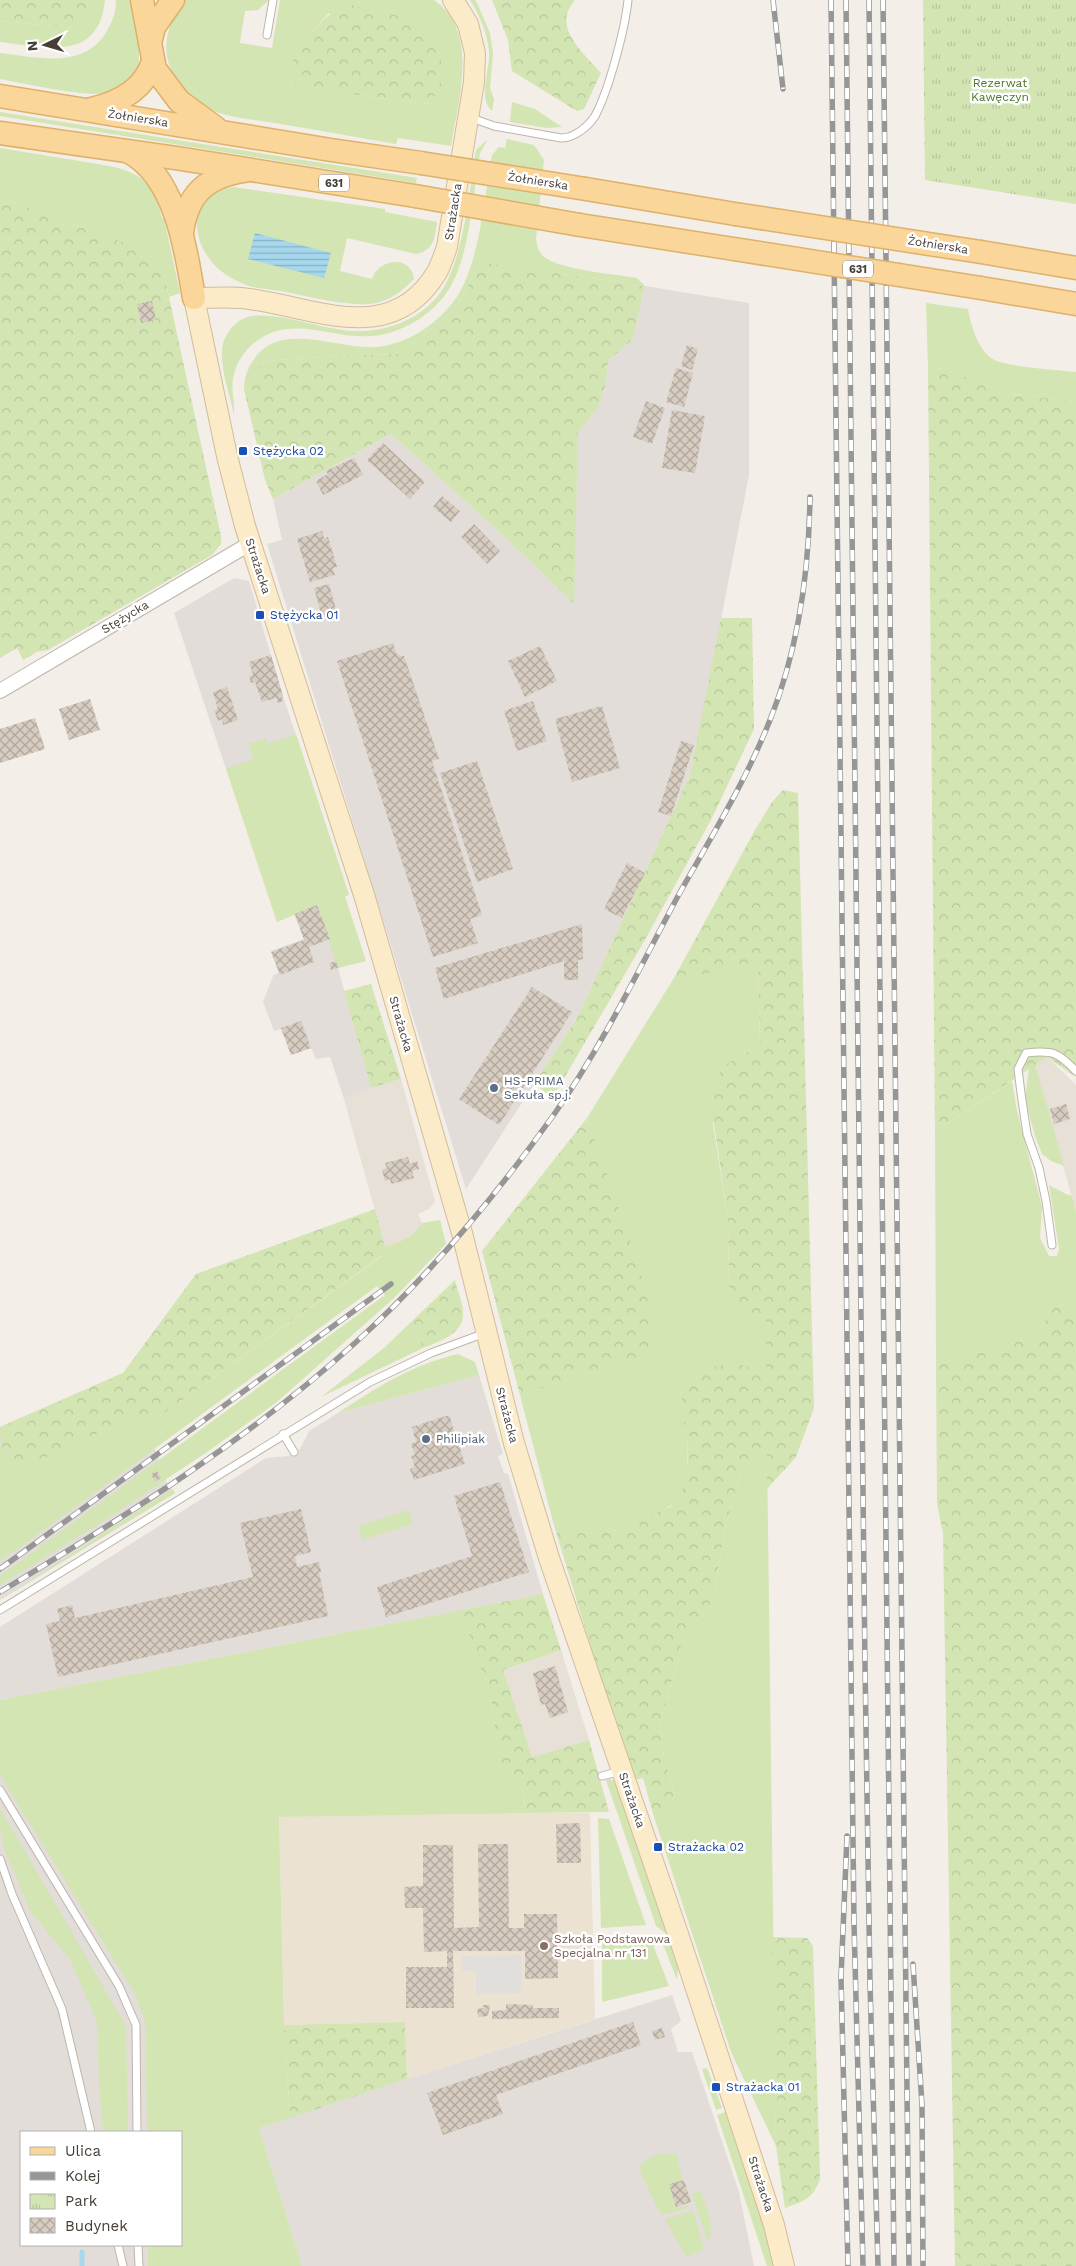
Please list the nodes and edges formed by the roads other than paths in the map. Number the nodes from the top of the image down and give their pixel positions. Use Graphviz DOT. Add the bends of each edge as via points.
graph roads {
  1 [pos="142,0"];
  2 [pos="173,0"];
  3 [pos="273,0"];
  4 [pos="452,0"];
  5 [pos="628,0"];
  6 [pos="267,35"];
  7 [pos="151,54"];
  8 [pos="0,96"];
  9 [pos="86,110"];
  10 [pos="468,117"];
  11 [pos="0,132"];
  12 [pos="223,132"];
  13 [pos="128,151"];
  14 [pos="253,170"];
  15 [pos="182,233"];
  16 [pos="1076,268"];
  17 [pos="194,298"];
  18 [pos="1076,304"];
  19 [pos="250,543"];
  20 [pos="0,691"];
  21 [pos="1076,1071"];
  22 [pos="1052,1245"];
  23 [pos="485,1333"];
  24 [pos="284,1434"];
  25 [pos="294,1452"];
  26 [pos="0,1610"];
  27 [pos="622,1771"];
  28 [pos="602,1776"];
  29 [pos="0,1790"];
  30 [pos="0,1859"];
  31 [pos="91,2131"];
  32 [pos="137,2131"];
  33 [pos="118,2246"];
  34 [pos="138,2246"];
  35 [pos="123,2266"];
  36 [pos="138,2266"];
  37 [pos="784,2266"];
  1 -- 7 [label="main road"];
  2 -- 7 [label="main road" via="154,27"];
  3 -- 6 [label="lane"];
  4 -- 10 [label="main road, Strażacka" via="463,14 474,42 475,69"];
  5 -- 10 [label="lane" via="613,68 594,116 579,132 560,138 494,126"];
  7 -- 9 [label="main road" via="145,78 134,91"];
  7 -- 12 [label="main road" via="160,78 179,101"];
  8 -- 9 [label="main road, Żołnierska"];
  9 -- 12 [label="main road, Żołnierska"];
  10 -- 17 [label="main road, Strażacka" via="447,247 437,272 417,298 390,313 368,319 310,312 241,298"];
  11 -- 13 [label="main road, 631"];
  12 -- 16 [label="main road, Żołnierska, bridge"];
  13 -- 14 [label="main road, 631"];
  13 -- 15 [label="main road" via="144,162 160,183"];
  14 -- 15 [label="main road" via="228,175 200,188 188,209"];
  14 -- 18 [label="main road, 631, bridge"];
  15 -- 17 [label="main road"];
  17 -- 19 [label="main road, Strażacka" via="227,456"];
  19 -- 20 [label="street, Stężycka"];
  19 -- 23 [label="main road, Strażacka" via="365,898 462,1233"];
  21 -- 22 [label="lane" via="1060,1054 1044,1051 1026,1053 1018,1069 1027,1134 1038,1168"];
  23 -- 24 [label="lane" via="393,1370"];
  23 -- 27 [label="main road, Strażacka" via="549,1558"];
  24 -- 25 [label="lane"];
  24 -- 26 [label="lane"];
  27 -- 28 [label="lane"];
  27 -- 37 [label="main road, Strażacka" via="771,2216"];
  29 -- 32 [label="lane" via="119,1986 136,2025"];
  30 -- 31 [label="lane" via="62,2008"];
  33 -- 35 [label="lane"];
  34 -- 36 [label="lane"];
}
